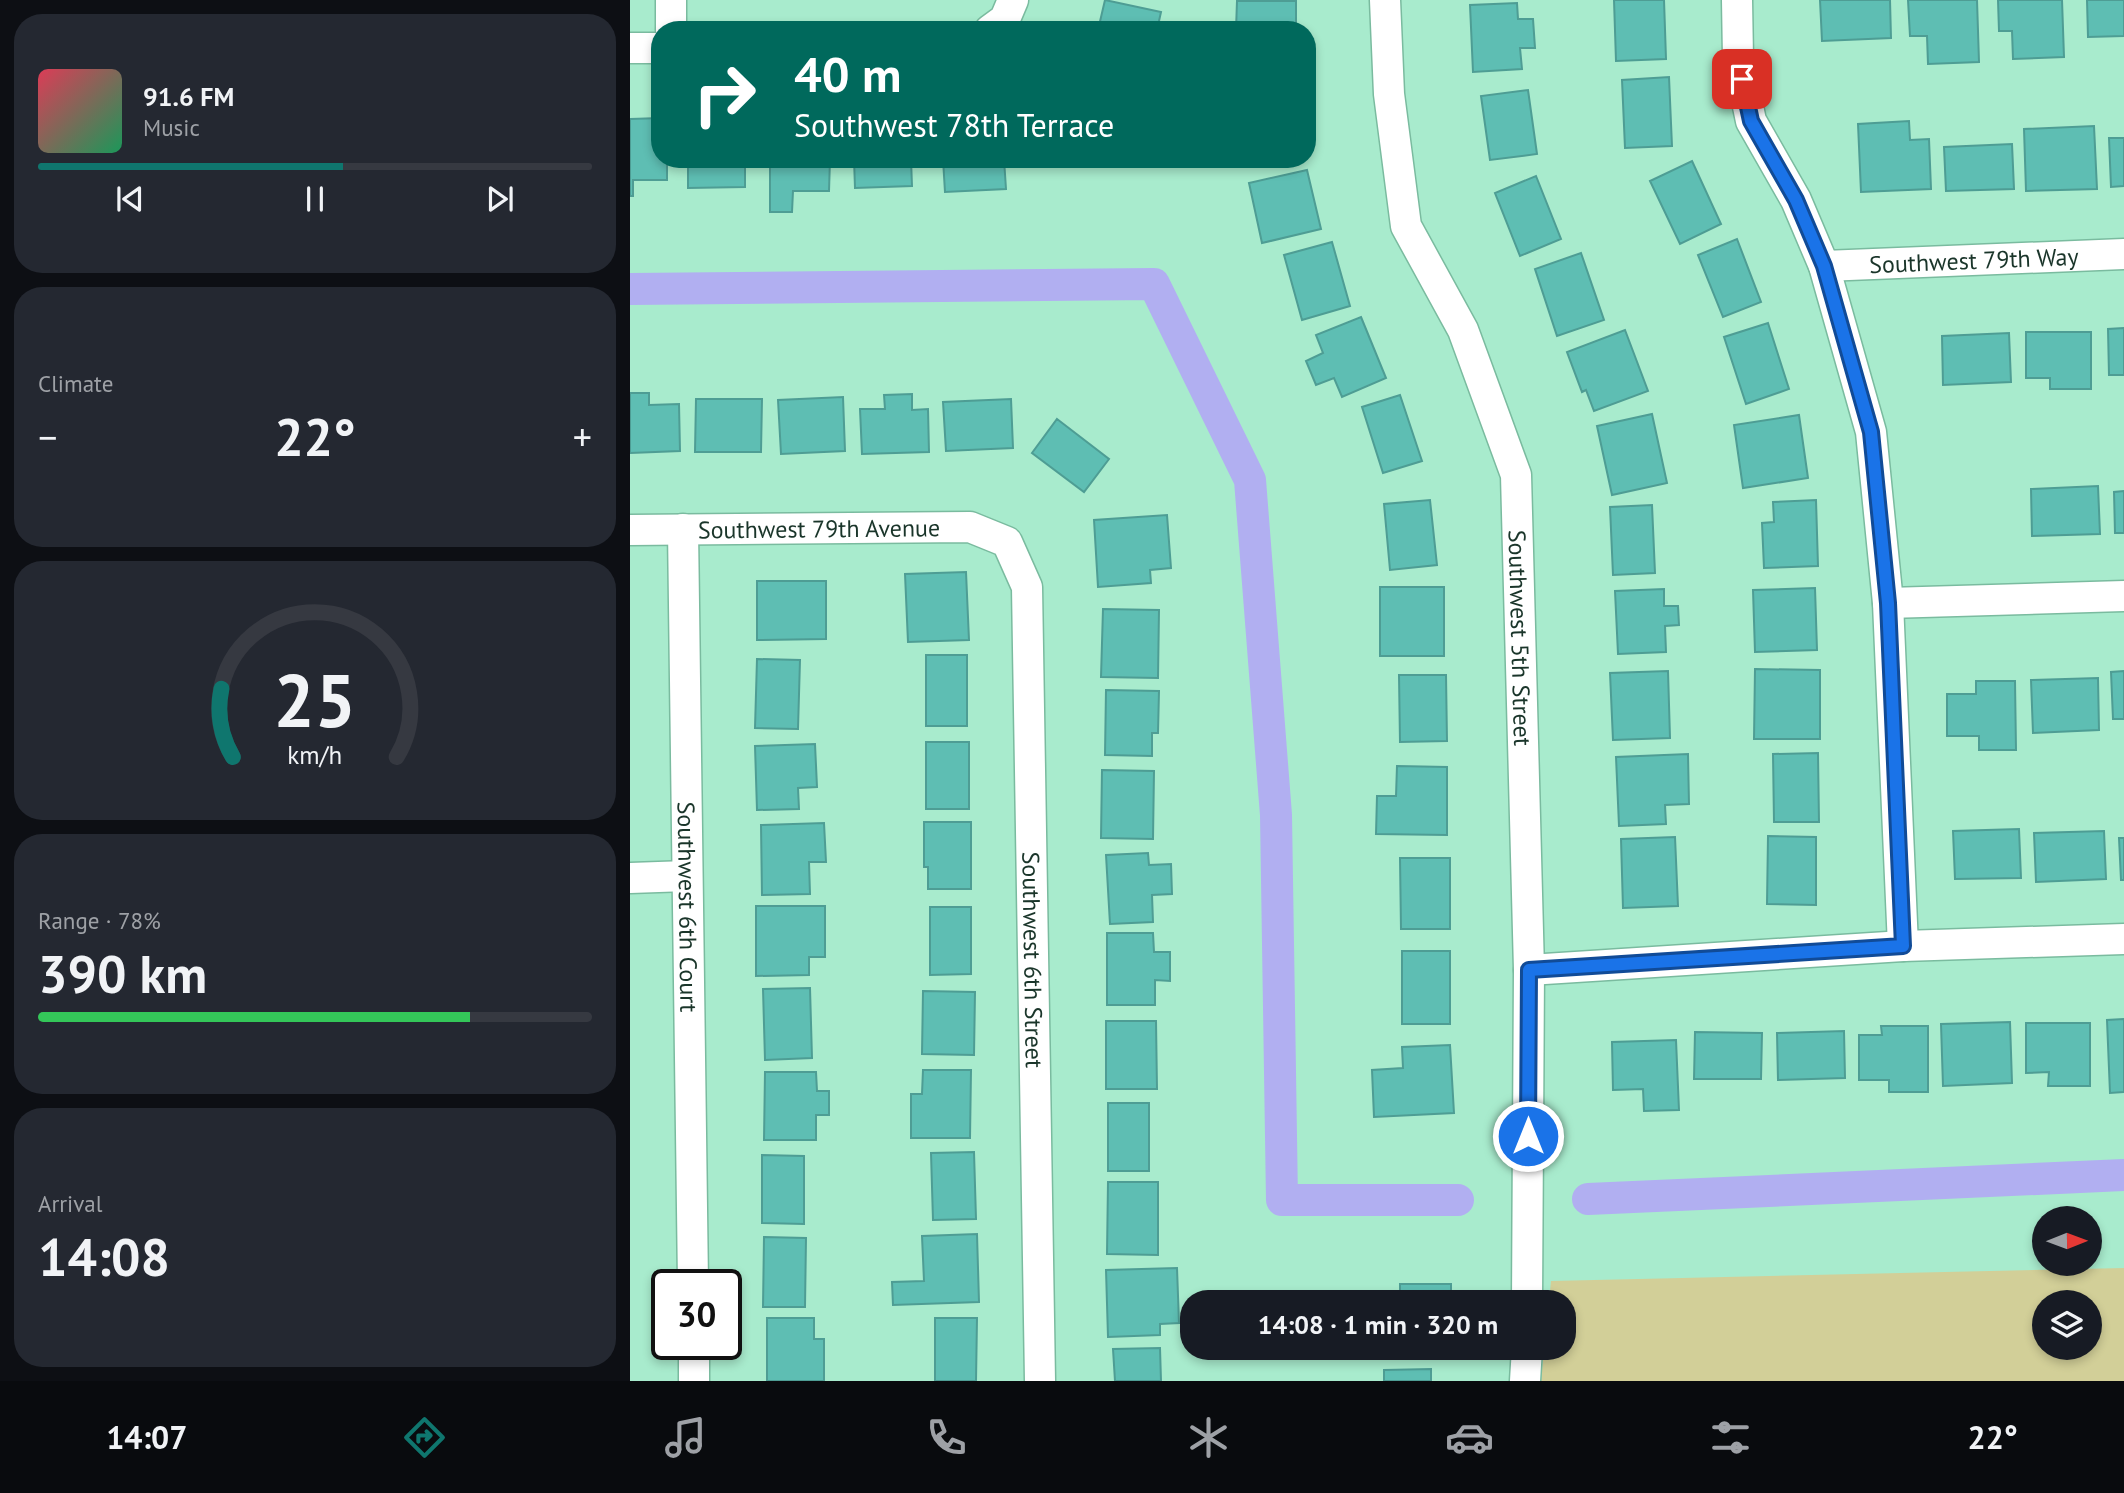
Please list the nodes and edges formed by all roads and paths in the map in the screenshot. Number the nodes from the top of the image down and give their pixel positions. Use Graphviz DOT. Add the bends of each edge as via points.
graph roads {
  1 [pos="671,0"];
  2 [pos="1385,0"];
  3 [pos="1737,0"];
  4 [pos="671,21"];
  5 [pos="630,48"];
  6 [pos="651,48"];
  7 [pos="2124,254"];
  8 [pos="1824,266"];
  9 [pos="683,529"];
  10 [pos="630,530"];
  11 [pos="1007,542"];
  12 [pos="2124,596"];
  13 [pos="1888,603"];
  14 [pos="687,876"];
  15 [pos="630,878"];
  16 [pos="2124,939"];
  17 [pos="1903,946"];
  18 [pos="1529,970"];
  19 [pos="693,1269"];
  20 [pos="1527,1290"];
  21 [pos="694,1360"];
  22 [pos="1526,1360"];
  23 [pos="694,1381"];
  24 [pos="1041,1381"];
  25 [pos="1525,1381"];
  1 -- 4 [label="street"];
  2 -- 18 [label="street, Southwest 5th Street" via="1389,93 1406,226 1463,330 1516,475"];
  3 -- 8 [label="street" via="1738,58 1751,121 1796,200"];
  5 -- 6 [label="street"];
  7 -- 8 [label="street, Southwest 79th Way"];
  8 -- 13 [label="street" via="1871,432"];
  9 -- 10 [label="street, Southwest 79th Avenue"];
  9 -- 11 [label="street, Southwest 79th Avenue" via="970,527"];
  9 -- 14 [label="street, Southwest 6th Court"];
  11 -- 24 [label="street, Southwest 6th Street" via="1027,587"];
  12 -- 13 [label="street"];
  13 -- 17 [label="street"];
  14 -- 15 [label="street"];
  14 -- 19 [label="street, Southwest 6th Court"];
  16 -- 17 [label="street"];
  17 -- 18 [label="street"];
  18 -- 20 [label="street, Southwest 5th Street"];
  21 -- 23 [label="street"];
  22 -- 25 [label="street"];
}
